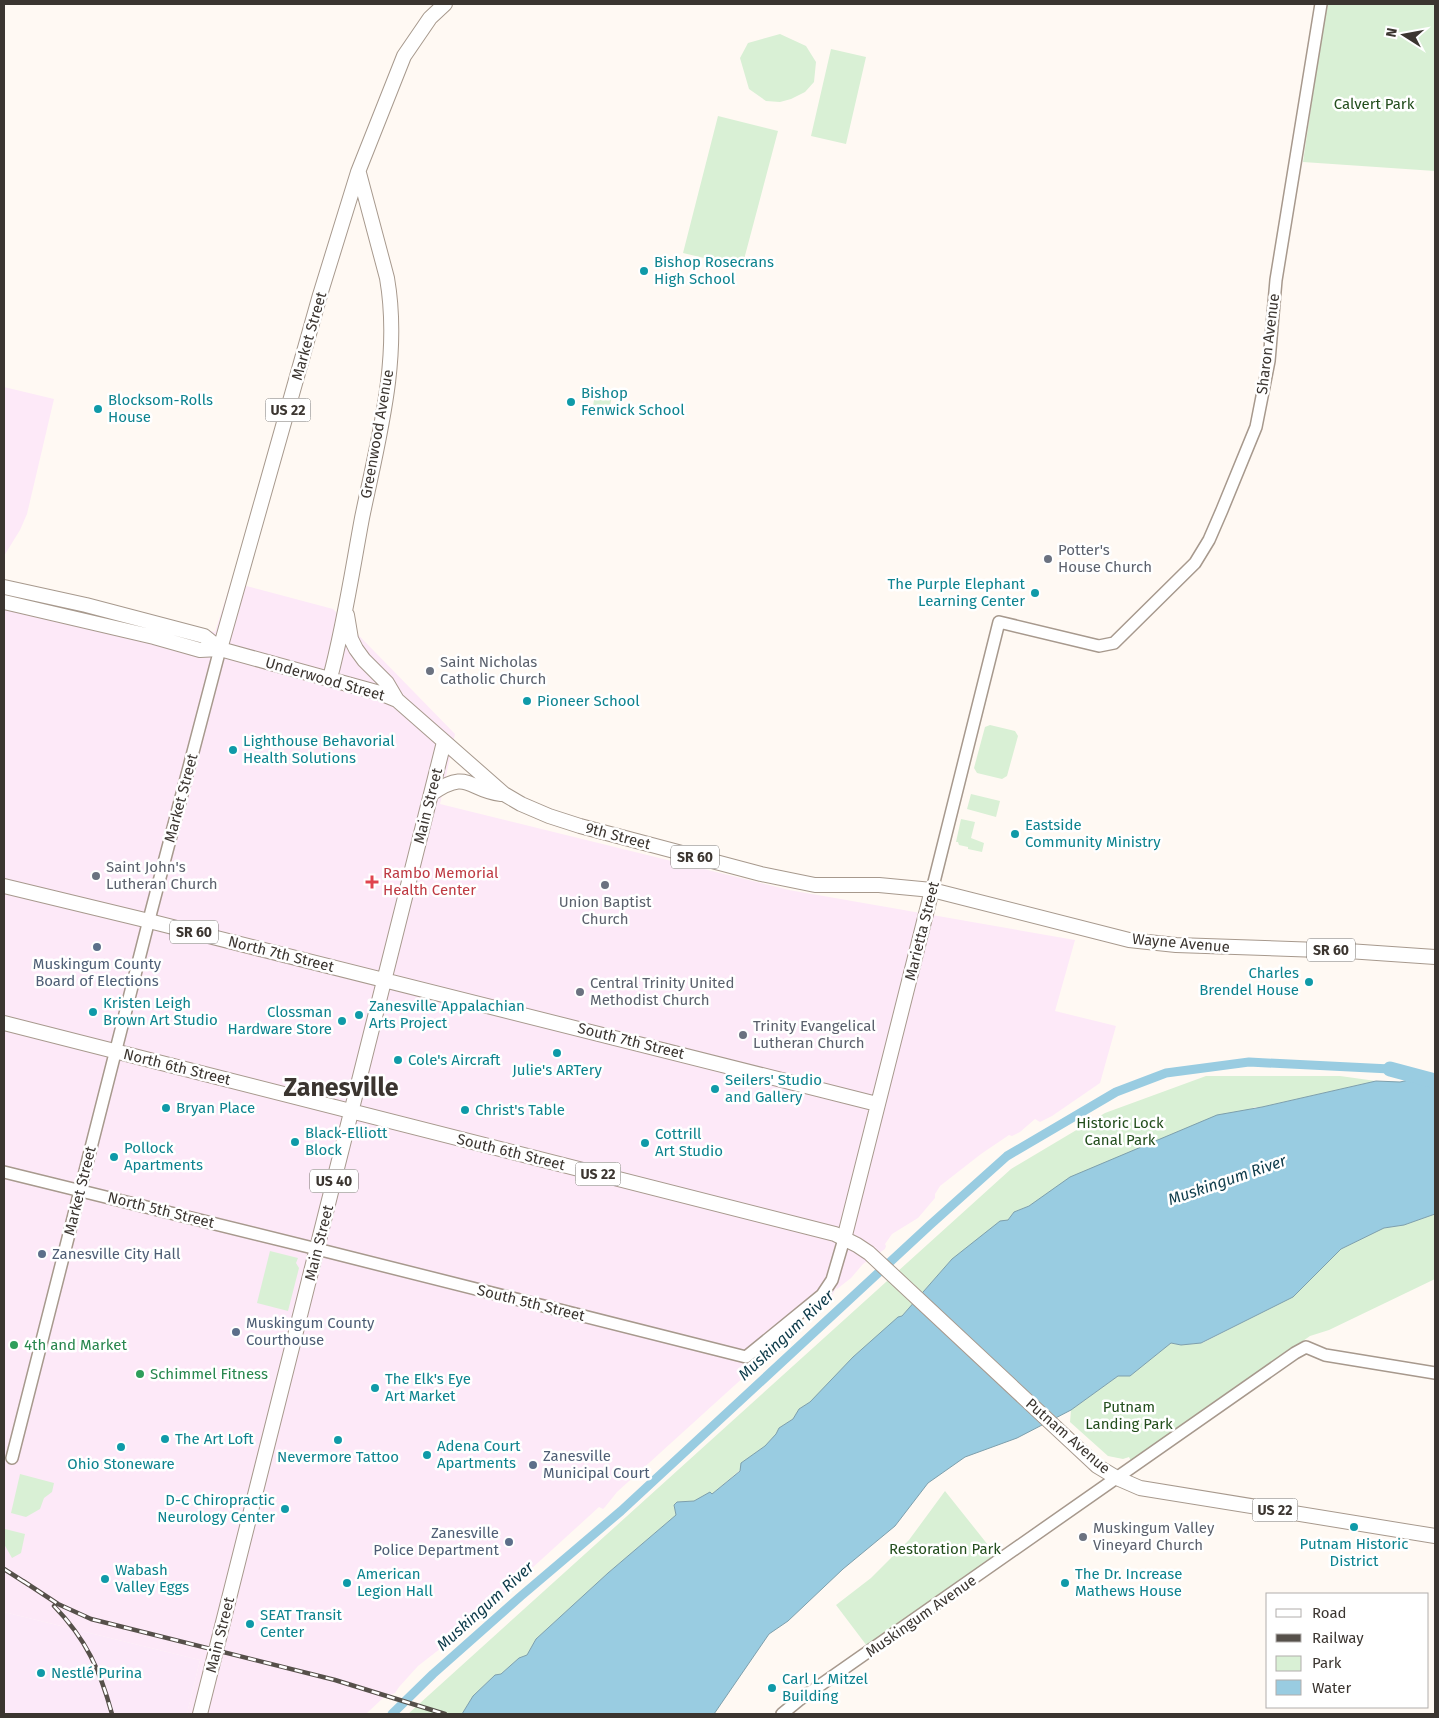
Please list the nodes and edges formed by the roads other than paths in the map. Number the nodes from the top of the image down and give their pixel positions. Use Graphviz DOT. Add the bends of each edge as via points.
graph roads {
  1 [pos="445,4"];
  2 [pos="1321,4"];
  3 [pos="358,172"];
  4 [pos="4,587"];
  5 [pos="4,602"];
  6 [pos="346,608"];
  7 [pos="998,622"];
  8 [pos="220,649"];
  9 [pos="330,678"];
  10 [pos="397,700"];
  11 [pos="444,742"];
  12 [pos="431,794"];
  13 [pos="504,794"];
  14 [pos="4,886"];
  15 [pos="932,890"];
  16 [pos="149,920"];
  17 [pos="1435,957"];
  18 [pos="384,980"];
  19 [pos="4,1023"];
  20 [pos="116,1052"];
  21 [pos="877,1104"];
  22 [pos="351,1112"];
  23 [pos="4,1172"];
  24 [pos="80,1190"];
  25 [pos="844,1239"];
  26 [pos="317,1249"];
  27 [pos="1435,1373"];
  28 [pos="12,1458"];
  29 [pos="1117,1478"];
  30 [pos="1435,1536"];
  31 [pos="200,1714"];
  32 [pos="782,1714"];
  1 -- 3 [label="main road, US 22" via="430,18 404,56"];
  2 -- 7 [label="main road, Sharon Avenue" via="1276,280 1265,386 1250,442 1209,540 1195,563 1114,643 1100,646"];
  3 -- 6 [label="main road, Greenwood Avenue" via="390,296 389,382"];
  3 -- 8 [label="main road, Market Street / US 22"];
  4 -- 8 [label="main road, Underwood Street" via="187,631 204,636"];
  5 -- 8 [label="main road, Underwood Street" via="200,650"];
  6 -- 9 [label="main road, Greenwood Avenue"];
  6 -- 10 [label="main road" via="356,649 387,683"];
  7 -- 15 [label="main road, Marietta Street"];
  8 -- 9 [label="main road, Underwood Street"];
  8 -- 16 [label="main road, Market Street"];
  9 -- 10 [label="main road, Underwood Street"];
  10 -- 11 [label="main road, Underwood Street"];
  11 -- 12 [label="main road, Main Street"];
  11 -- 13 [label="main road, 9th Street / SR 60"];
  12 -- 13 [label="main road" via="445,784 464,781 489,793"];
  12 -- 18 [label="main road, Main Street"];
  13 -- 15 [label="main road, 9th Street / SR 60" via="572,824 761,874 815,885"];
  14 -- 16 [label="main road, North 7th Street / SR 60"];
  15 -- 17 [label="main road, Wayne Avenue / SR 60" via="1151,943"];
  15 -- 21 [label="main road, Marietta Street"];
  16 -- 18 [label="main road, North 7th Street / SR 60"];
  16 -- 20 [label="main road, Market Street"];
  18 -- 21 [label="main road, South 7th Street"];
  18 -- 22 [label="main road, Main Street"];
  19 -- 20 [label="main road, North 6th Street"];
  20 -- 22 [label="main road, North 6th Street"];
  20 -- 24 [label="main road, Market Street"];
  21 -- 25 [label="main road, Marietta Street"];
  22 -- 25 [label="main road, South 6th Street / US 22" via="835,1234"];
  22 -- 26 [label="main road, Main Street / US 40"];
  23 -- 24 [label="main road, North 5th Street"];
  24 -- 26 [label="main road, North 5th Street"];
  24 -- 28 [label="main road, Market Street"];
  25 -- 26 [label="main road, South 5th Street" via="832,1280 822,1295 746,1357"];
  25 -- 29 [label="main road, Putnam Avenue / US 22" via="869,1253 1097,1466"];
  26 -- 31 [label="main road, Main Street / US 40"];
  27 -- 29 [label="main road, Muskingum Avenue" via="1325,1355 1306,1348"];
  29 -- 30 [label="main road, Putnam Avenue / US 22" via="1140,1488"];
  29 -- 32 [label="main road, Muskingum Avenue"];
}
